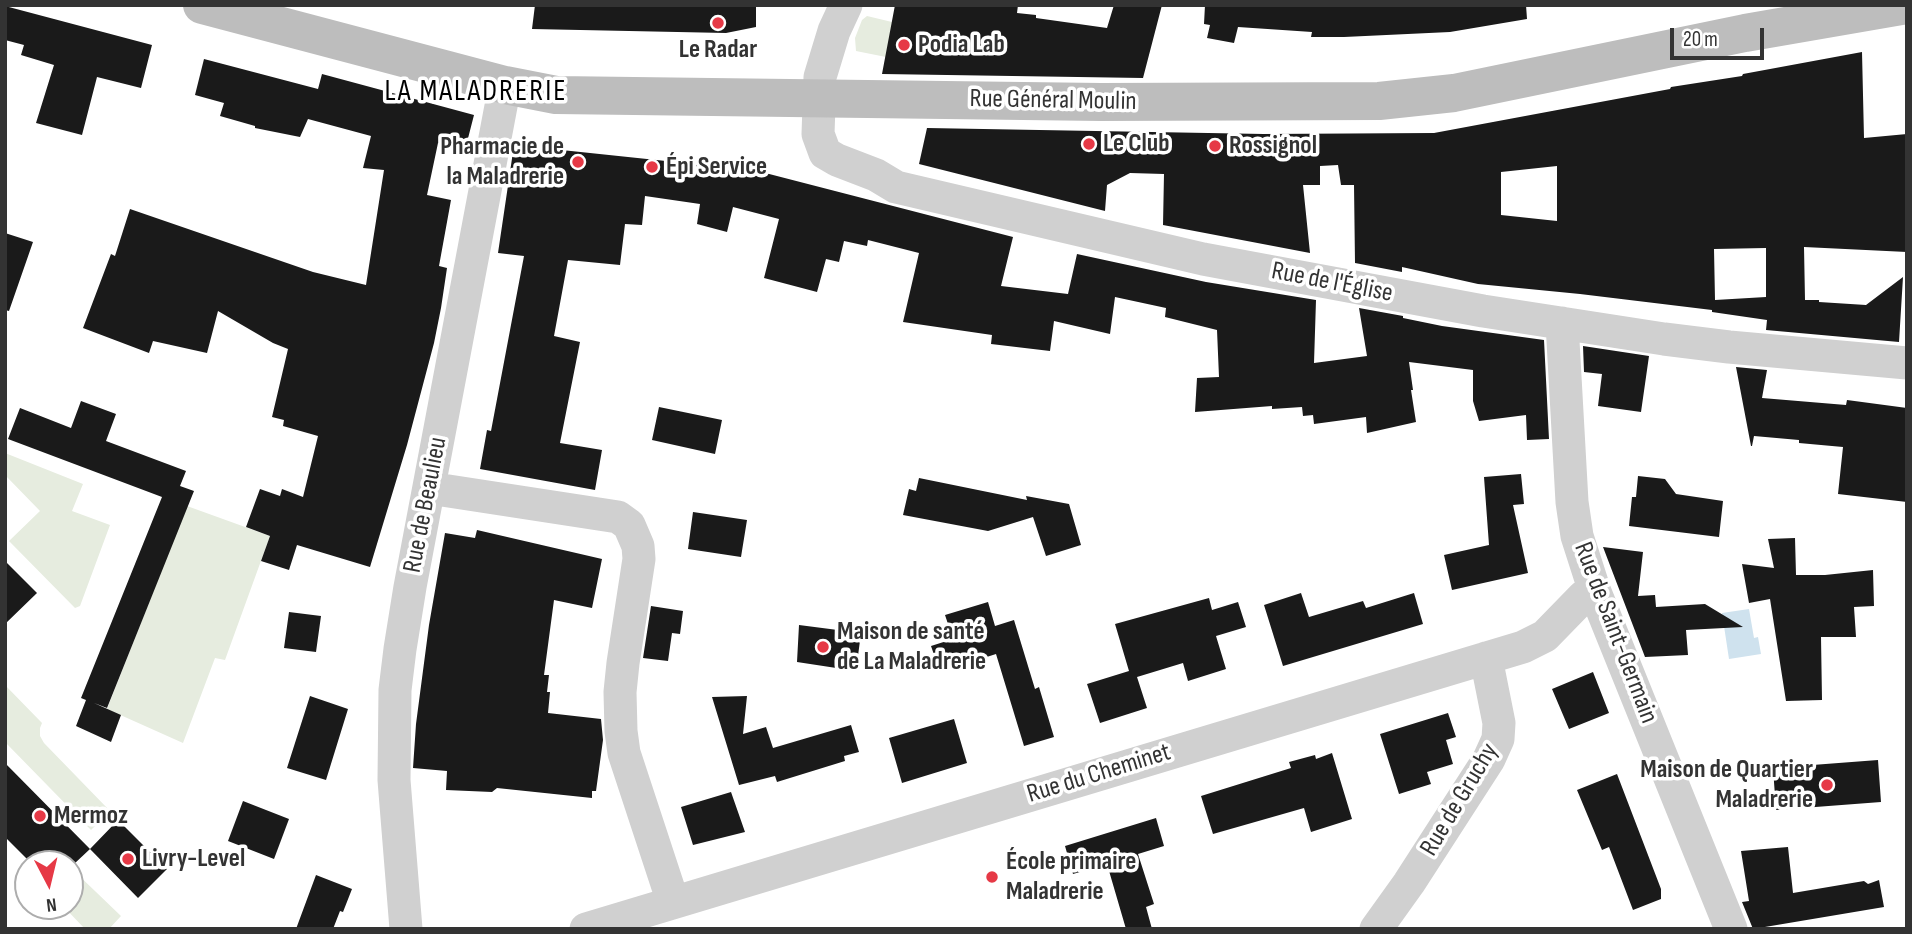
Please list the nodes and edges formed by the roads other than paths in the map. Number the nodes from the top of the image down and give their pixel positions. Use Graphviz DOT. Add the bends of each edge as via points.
graph roads {
  1 [pos="202,5"];
  2 [pos="846,5"];
  3 [pos="1907,5"];
  4 [pos="505,85"];
  5 [pos="819,99"];
  6 [pos="1562,323"];
  7 [pos="1907,363"];
  8 [pos="429,488"];
  9 [pos="1595,592"];
  10 [pos="1486,658"];
  11 [pos="673,902"];
  12 [pos="406,929"];
  13 [pos="586,929"];
  14 [pos="1376,929"];
  15 [pos="1731,929"];
  1 -- 4 [label="main road, Rue Général Moulin"];
  2 -- 5 [label="street" via="820,77"];
  3 -- 5 [label="main road, Rue Général Moulin" via="1454,93 1378,101"];
  4 -- 5 [label="main road, Rue Général Moulin" via="566,95"];
  4 -- 8 [label="street, Rue de Beaulieu"];
  5 -- 6 [label="street, Rue de l'Église" via="818,134 825,153 896,187 1203,258"];
  6 -- 7 [label="street, Rue de l'Église" via="1716,345"];
  6 -- 9 [label="street, Rue de Saint-Germain" via="1572,502 1577,536"];
  8 -- 11 [label="street" via="618,517 629,525 639,559 622,672 621,731 624,753"];
  8 -- 12 [label="street, Rue de Beaulieu" via="396,690 394,780"];
  9 -- 10 [label="street, Rue du Cheminet" via="1584,597 1545,636"];
  9 -- 15 [label="street, Rue de Saint-Germain"];
  10 -- 11 [label="street, Rue du Cheminet"];
  10 -- 14 [label="street, Rue de Gruchy" via="1499,723 1494,749"];
  11 -- 13 [label="street, Rue du Cheminet"];
}
